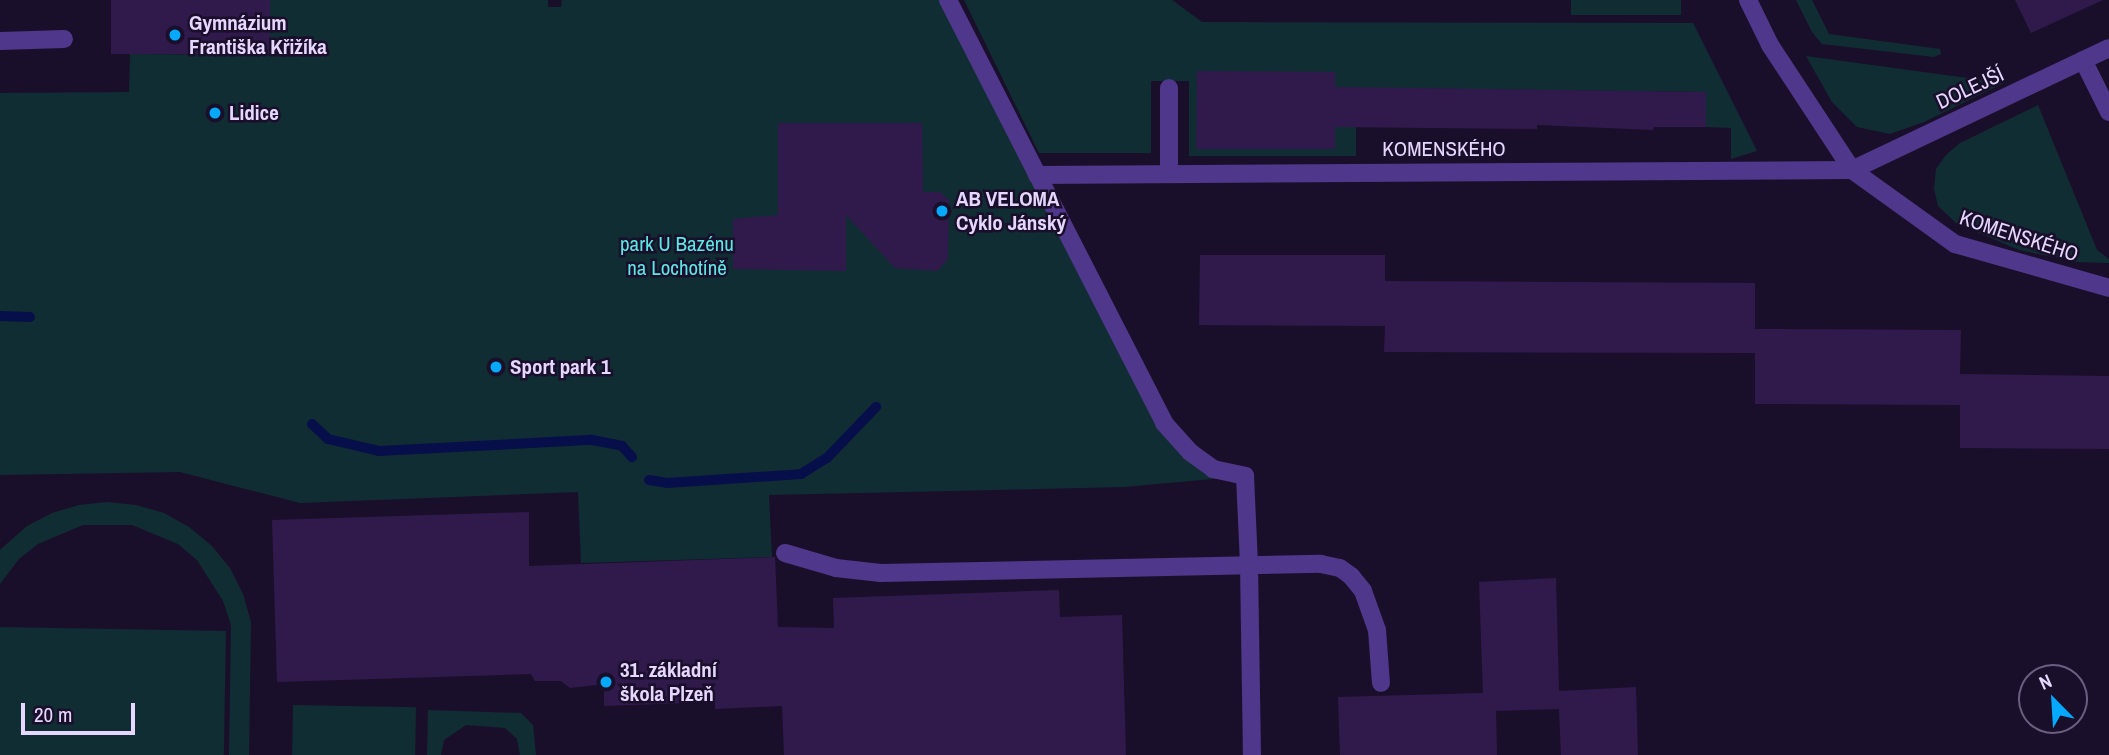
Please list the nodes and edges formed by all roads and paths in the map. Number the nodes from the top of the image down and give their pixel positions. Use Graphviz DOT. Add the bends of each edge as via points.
graph roads {
  1 [pos="948,0"];
  2 [pos="1748,0"];
  3 [pos="64,39"];
  4 [pos="0,41"];
  5 [pos="2109,48"];
  6 [pos="2082,60"];
  7 [pos="1169,88"];
  8 [pos="2109,112"];
  9 [pos="1852,170"];
  10 [pos="1169,174"];
  11 [pos="1037,175"];
  12 [pos="2109,288"];
  13 [pos="785,553"];
  14 [pos="1249,565"];
  15 [pos="1381,683"];
  16 [pos="1252,755"];
  1 -- 11 [label="street"];
  2 -- 9 [label="street, KOMENSKÉHO" via="1770,45"];
  3 -- 4 [label="street"];
  5 -- 6 [label="street, DOLEJŠÍ"];
  6 -- 8 [label="street"];
  6 -- 9 [label="street, DOLEJŠÍ"];
  7 -- 10 [label="street"];
  9 -- 10 [label="street, KOMENSKÉHO"];
  9 -- 12 [label="street, KOMENSKÉHO" via="1955,244"];
  10 -- 11 [label="street, KOMENSKÉHO"];
  11 -- 14 [label="street" via="1164,423 1213,469 1245,476"];
  13 -- 14 [label="street" via="836,568 881,573"];
  14 -- 15 [label="street" via="1321,564 1351,576 1363,591 1377,630"];
  14 -- 16 [label="street"];
}
